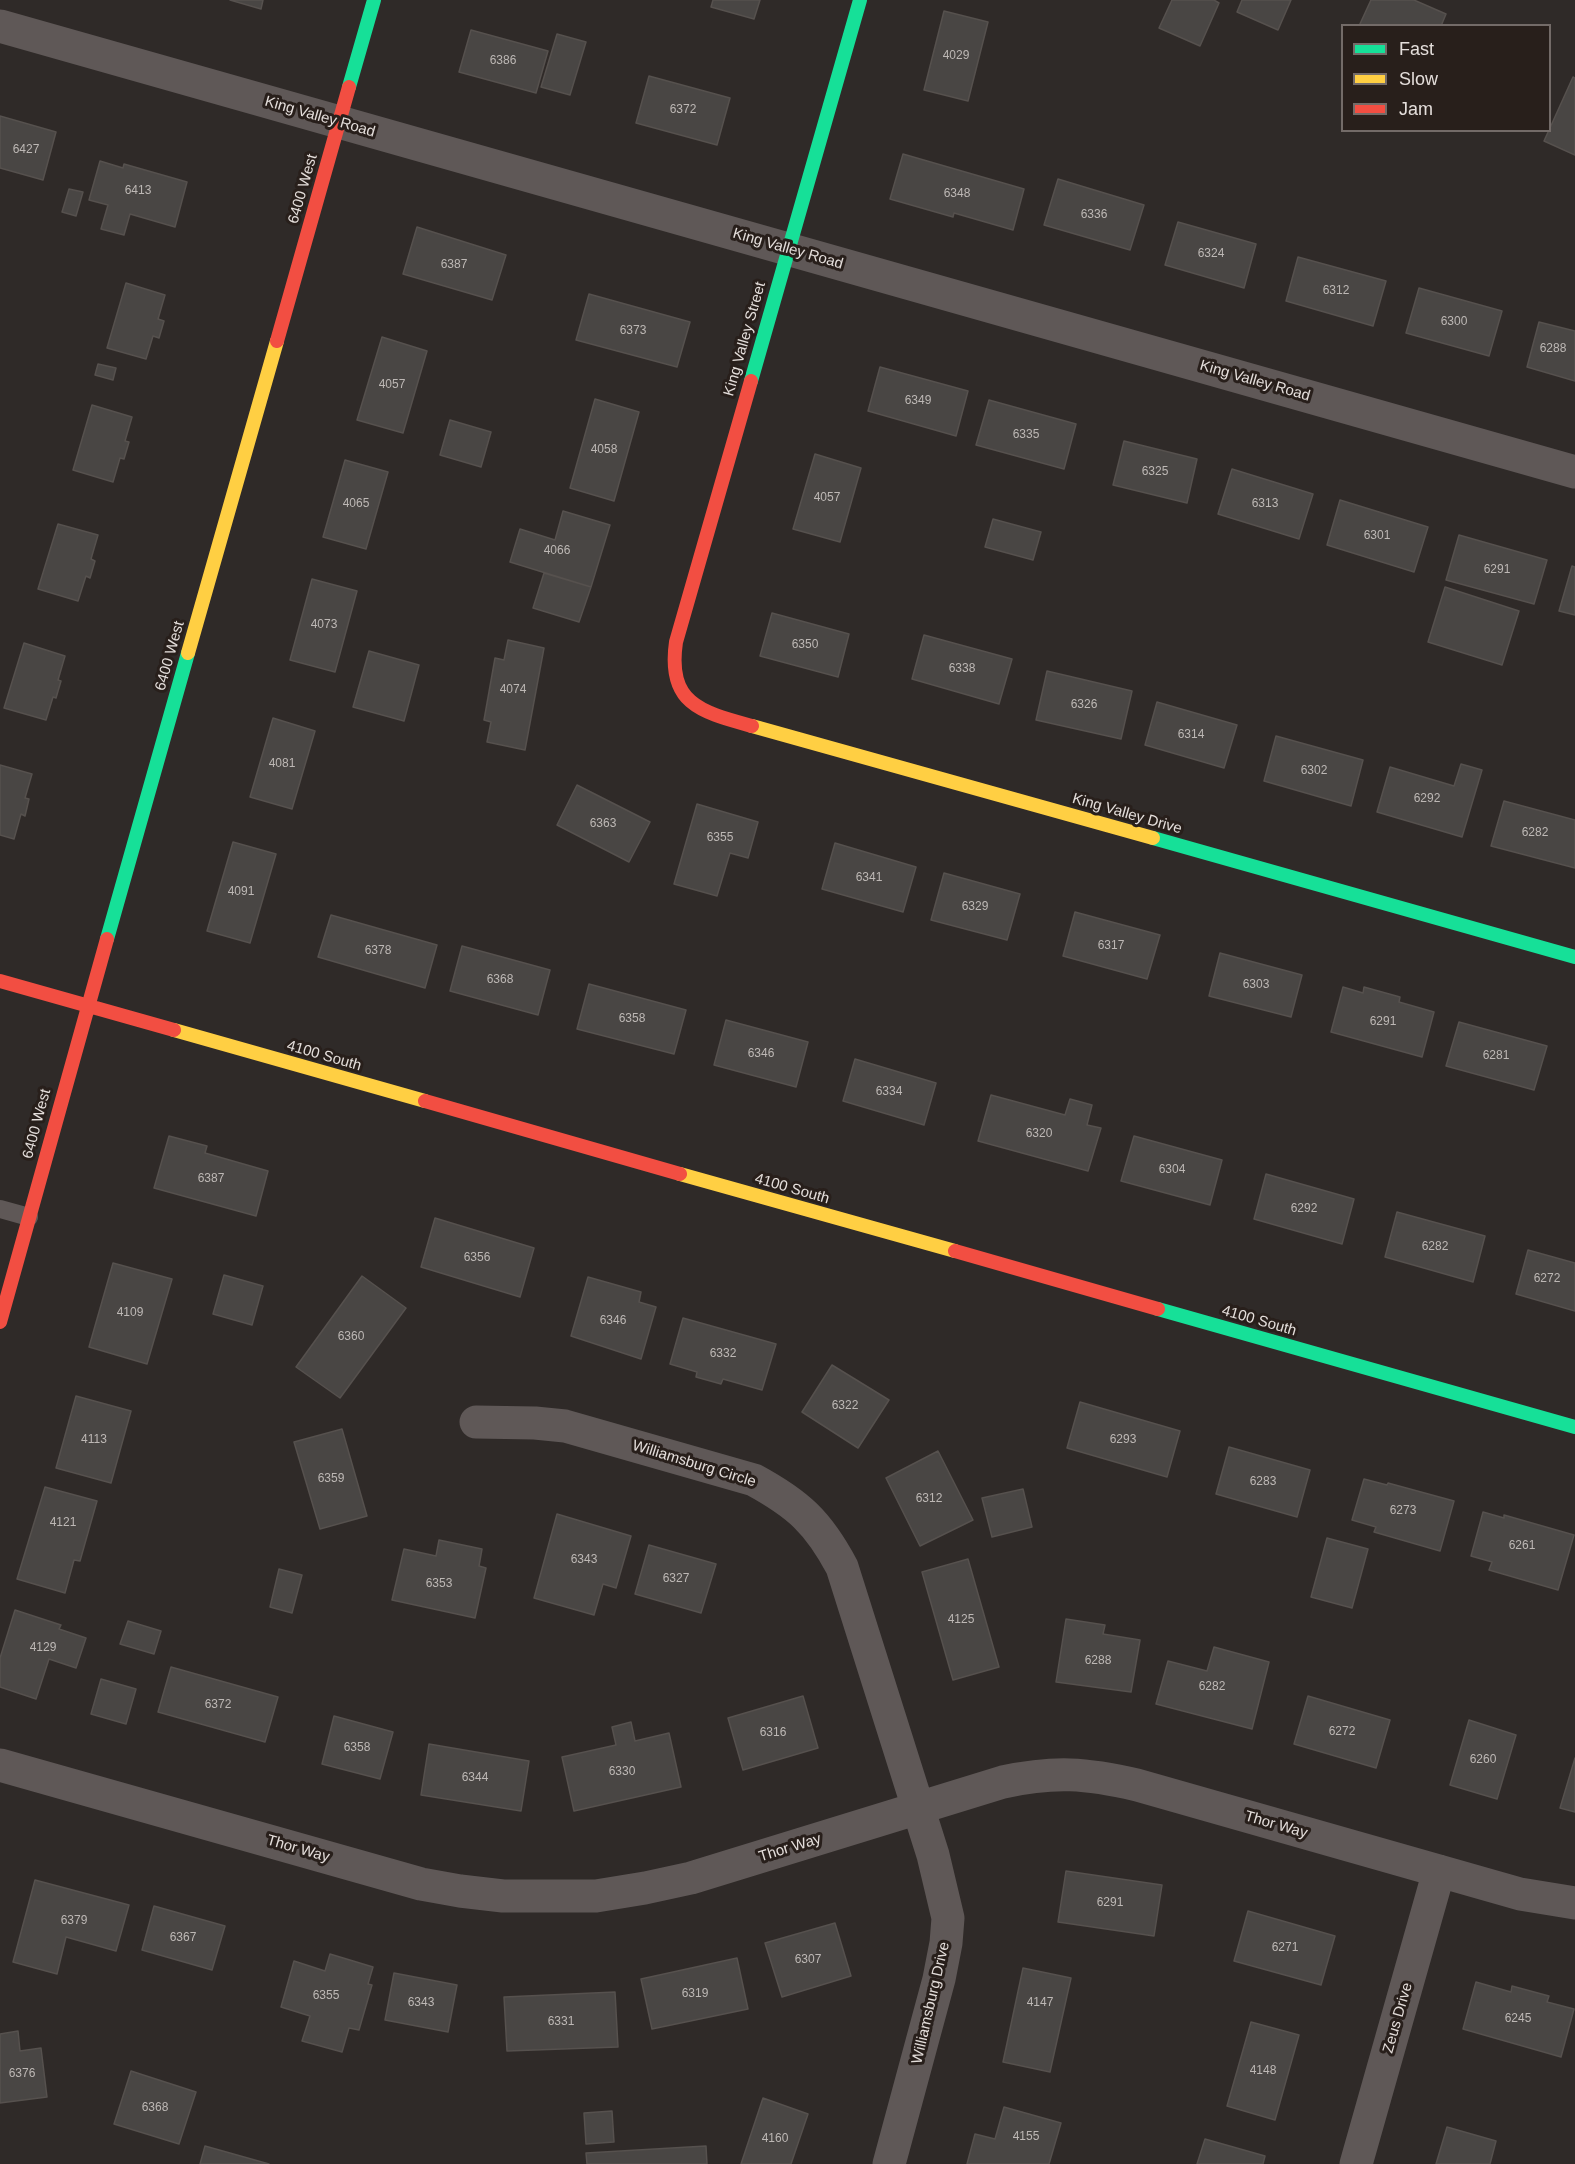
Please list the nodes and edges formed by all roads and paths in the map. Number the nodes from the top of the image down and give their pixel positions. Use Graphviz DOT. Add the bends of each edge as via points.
graph roads {
  1 [pos="374,0"];
  2 [pos="860,0"];
  3 [pos="0,26"];
  4 [pos="340,122"];
  5 [pos="789,249"];
  6 [pos="1575,472"];
  7 [pos="679,688"];
  8 [pos="1575,957"];
  9 [pos="0,981"];
  10 [pos="88,1006"];
  11 [pos="0,1209"];
  12 [pos="29,1217"];
  13 [pos="0,1322"];
  14 [pos="476,1422"];
  15 [pos="1575,1427"];
  16 [pos="0,1765"];
  17 [pos="918,1807"];
  18 [pos="1439,1871"];
  19 [pos="1575,1904"];
  20 [pos="889,2164"];
  21 [pos="1356,2164"];
  1 -- 4 [label="street, 6400 West"];
  2 -- 5 [label="street, King Valley Street"];
  3 -- 4 [label="street, King Valley Road"];
  4 -- 5 [label="street, King Valley Road"];
  4 -- 10 [label="street, 6400 West"];
  5 -- 6 [label="street, King Valley Road"];
  5 -- 7 [label="street, King Valley Street" via="676,642 673,664"];
  7 -- 8 [label="street, King Valley Drive" via="695,705 717,716"];
  9 -- 10 [label="street, 4100 South"];
  10 -- 12 [label="street, 6400 West"];
  10 -- 15 [label="street, 4100 South"];
  11 -- 12 [label="lane"];
  12 -- 13 [label="street, 6400 West"];
  14 -- 17 [label="street, Williamsburg Circle" via="565,1426 754,1480 803,1512 819,1528 842,1567"];
  16 -- 17 [label="street, Thor Way" via="421,1884 503,1896 597,1896 645,1888 691,1878"];
  17 -- 18 [label="street, Thor Way" via="1003,1782 1069,1773 1101,1777"];
  17 -- 20 [label="street, Williamsburg Drive" via="944,1894 948,1918 946,1943"];
  18 -- 19 [label="street, Thor Way" via="1520,1894"];
  18 -- 21 [label="street, Zeus Drive"];
}
